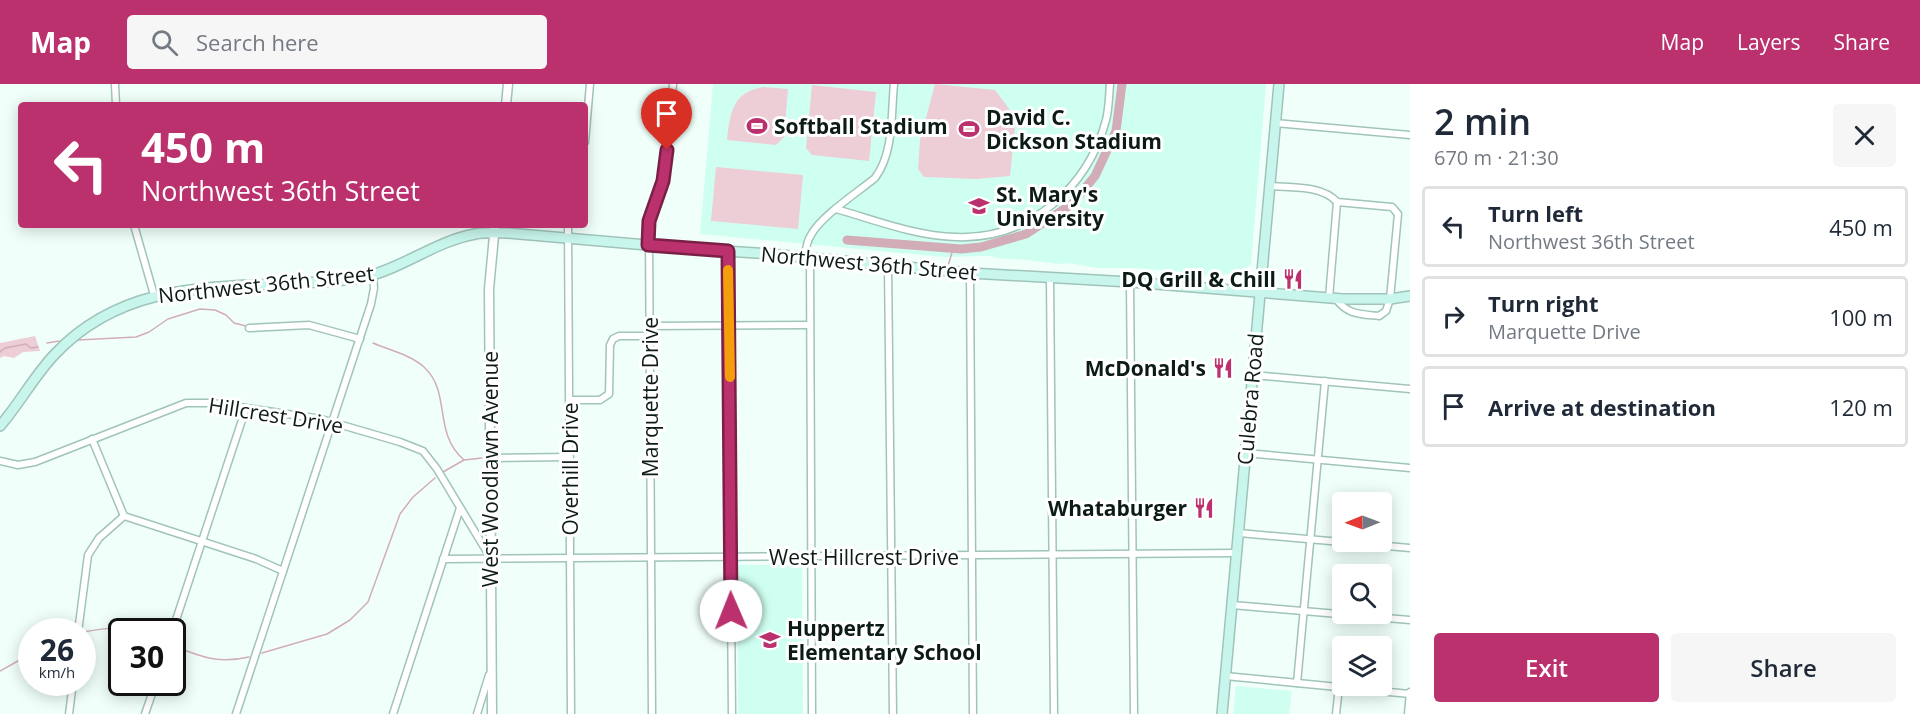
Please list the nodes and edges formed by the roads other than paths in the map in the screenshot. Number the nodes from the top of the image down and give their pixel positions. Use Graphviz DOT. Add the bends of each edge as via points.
graph roads {
  1 [pos="115,84"];
  2 [pos="508,84"];
  3 [pos="591,84"];
  4 [pos="673,84"];
  5 [pos="894,84"];
  6 [pos="1110,84"];
  7 [pos="1279,84"];
  8 [pos="116,102"];
  9 [pos="506,102"];
  10 [pos="588,113"];
  11 [pos="1275,123"];
  12 [pos="1410,135"];
  13 [pos="1269,186"];
  14 [pos="1337,202"];
  15 [pos="836,209"];
  16 [pos="135,228"];
  17 [pos="568,228"];
  18 [pos="494,229"];
  19 [pos="568,238"];
  20 [pos="648,245"];
  21 [pos="728,251"];
  22 [pos="808,258"];
  23 [pos="888,265"];
  24 [pos="970,273"];
  25 [pos="373,275"];
  26 [pos="1050,278"];
  27 [pos="1130,282"];
  28 [pos="1260,292"];
  29 [pos="154,295"];
  30 [pos="1410,296"];
  31 [pos="1333,298"];
  32 [pos="1390,299"];
  33 [pos="730,325"];
  34 [pos="810,325"];
  35 [pos="650,326"];
  36 [pos="249,328"];
  37 [pos="650,336"];
  38 [pos="360,339"];
  39 [pos="1253,375"];
  40 [pos="1325,381"];
  41 [pos="1410,389"];
  42 [pos="570,400"];
  43 [pos="246,408"];
  44 [pos="333,422"];
  45 [pos="0,426"];
  46 [pos="92,439"];
  47 [pos="1246,453"];
  48 [pos="570,457"];
  49 [pos="490,458"];
  50 [pos="1317,460"];
  51 [pos="0,461"];
  52 [pos="1410,468"];
  53 [pos="460,508"];
  54 [pos="124,516"];
  55 [pos="1239,533"];
  56 [pos="1310,539"];
  57 [pos="202,542"];
  58 [pos="1410,548"];
  59 [pos="1237,553"];
  60 [pos="1133,554"];
  61 [pos="1053,555"];
  62 [pos="892,556"];
  63 [pos="971,556"];
  64 [pos="651,557"];
  65 [pos="730,557"];
  66 [pos="811,557"];
  67 [pos="491,558"];
  68 [pos="570,558"];
  69 [pos="443,559"];
  70 [pos="283,571"];
  71 [pos="1232,605"];
  72 [pos="1303,611"];
  73 [pos="80,618"];
  74 [pos="177,618"];
  75 [pos="1410,620"];
  76 [pos="491,669"];
  77 [pos="1226,676"];
  78 [pos="1297,683"];
  79 [pos="1332,686"];
  80 [pos="1392,691"];
  81 [pos="1410,693"];
  82 [pos="71,696"];
  83 [pos="151,696"];
  84 [pos="1338,696"];
  85 [pos="69,714"];
  86 [pos="145,714"];
  87 [pos="236,714"];
  88 [pos="393,714"];
  89 [pos="477,714"];
  90 [pos="492,714"];
  91 [pos="572,714"];
  92 [pos="652,714"];
  93 [pos="732,714"];
  94 [pos="812,714"];
  95 [pos="893,714"];
  96 [pos="973,714"];
  97 [pos="1054,714"];
  98 [pos="1134,714"];
  99 [pos="1222,714"];
  100 [pos="1336,714"];
  101 [pos="1408,714"];
  1 -- 8 [label="street"];
  2 -- 9 [label="street"];
  3 -- 10 [label="street"];
  4 -- 20 [label="street, Marquette Drive" via="665,172 651,212"];
  5 -- 15 [label="street" via="887,156 882,169"];
  6 -- 15 [label="street" via="1106,118 1084,171 1065,194 1024,223 957,237 925,234"];
  7 -- 11 [label="main road, Culebra Road"];
  11 -- 12 [label="street"];
  11 -- 13 [label="main road, Culebra Road"];
  13 -- 14 [label="street" via="1321,191"];
  13 -- 28 [label="main road, Culebra Road"];
  14 -- 31 [label="street"];
  14 -- 32 [label="street" via="1392,207 1398,214"];
  15 -- 22 [label="street" via="811,234 806,245"];
  16 -- 29 [label="street"];
  17 -- 19 [label="street, Overhill Drive"];
  18 -- 19 [label="main road, Northwest 36th Street"];
  18 -- 25 [label="main road, Northwest 36th Street" via="462,237"];
  18 -- 49 [label="street, West Woodlawn Avenue" via="489,289"];
  19 -- 20 [label="main road, Northwest 36th Street"];
  19 -- 42 [label="street, Overhill Drive"];
  20 -- 21 [label="main road, Northwest 36th Street"];
  20 -- 35 [label="street, Marquette Drive"];
  21 -- 22 [label="main road, Northwest 36th Street"];
  21 -- 33 [label="street"];
  22 -- 23 [label="main road, Northwest 36th Street"];
  22 -- 34 [label="street"];
  23 -- 24 [label="main road, Northwest 36th Street"];
  23 -- 62 [label="street"];
  24 -- 26 [label="main road, Northwest 36th Street"];
  24 -- 63 [label="street"];
  25 -- 29 [label="main road, Northwest 36th Street"];
  25 -- 38 [label="street" via="371,304"];
  26 -- 27 [label="main road, Northwest 36th Street"];
  26 -- 61 [label="street"];
  27 -- 28 [label="main road, Northwest 36th Street"];
  27 -- 60 [label="street"];
  28 -- 31 [label="main road, Northwest 36th Street"];
  28 -- 39 [label="main road, Culebra Road"];
  29 -- 45 [label="main road, Northwest 36th Street" via="111,312 73,338 49,361"];
  30 -- 32 [label="main road, Northwest 36th Street"];
  31 -- 32 [label="main road, Northwest 36th Street"];
  31 -- 32 [label="street" via="1349,312 1379,316 1386,311"];
  33 -- 34 [label="street"];
  33 -- 35 [label="street"];
  33 -- 65 [label="street"];
  34 -- 66 [label="street"];
  35 -- 37 [label="street, Marquette Drive"];
  36 -- 38 [label="street" via="309,325"];
  37 -- 42 [label="street" via="613,339 609,394 600,400"];
  37 -- 64 [label="street, Marquette Drive"];
  38 -- 44 [label="street"];
  39 -- 40 [label="street"];
  39 -- 47 [label="main road, Culebra Road"];
  40 -- 41 [label="street"];
  40 -- 50 [label="street"];
  42 -- 48 [label="street, Overhill Drive"];
  43 -- 44 [label="street, Hillcrest Drive"];
  43 -- 46 [label="street, Hillcrest Drive" via="186,403"];
  43 -- 57 [label="street"];
  44 -- 53 [label="street, Hillcrest Drive" via="423,451"];
  44 -- 70 [label="street"];
  46 -- 51 [label="street, Hillcrest Drive" via="35,462 18,465"];
  46 -- 54 [label="street"];
  47 -- 50 [label="street"];
  47 -- 55 [label="main road, Culebra Road"];
  48 -- 49 [label="street"];
  48 -- 68 [label="street, Overhill Drive"];
  49 -- 67 [label="street, West Woodlawn Avenue"];
  50 -- 52 [label="street"];
  50 -- 56 [label="street"];
  53 -- 67 [label="street, Hillcrest Drive"];
  53 -- 69 [label="street"];
  54 -- 57 [label="street"];
  54 -- 73 [label="street" via="99,538 88,555"];
  55 -- 56 [label="street"];
  55 -- 59 [label="main road, Culebra Road"];
  56 -- 58 [label="street"];
  56 -- 72 [label="street"];
  57 -- 70 [label="street"];
  57 -- 74 [label="street"];
  59 -- 60 [label="street, West Hillcrest Drive"];
  59 -- 71 [label="main road, Culebra Road"];
  60 -- 61 [label="street, West Hillcrest Drive"];
  60 -- 98 [label="street"];
  61 -- 63 [label="street, West Hillcrest Drive"];
  61 -- 97 [label="street"];
  62 -- 63 [label="street, West Hillcrest Drive"];
  62 -- 66 [label="street, West Hillcrest Drive"];
  62 -- 95 [label="street"];
  63 -- 96 [label="street"];
  64 -- 65 [label="street, West Hillcrest Drive"];
  64 -- 68 [label="street, West Hillcrest Drive"];
  64 -- 92 [label="street, Marquette Drive"];
  65 -- 66 [label="street, West Hillcrest Drive"];
  65 -- 93 [label="street"];
  66 -- 94 [label="street"];
  67 -- 68 [label="street, West Hillcrest Drive"];
  67 -- 69 [label="street"];
  67 -- 76 [label="street, West Woodlawn Avenue"];
  68 -- 91 [label="street, Overhill Drive"];
  69 -- 88 [label="street"];
  70 -- 87 [label="street"];
  71 -- 72 [label="street"];
  71 -- 77 [label="main road, Culebra Road"];
  72 -- 75 [label="street"];
  72 -- 78 [label="street"];
  76 -- 89 [label="street"];
  76 -- 90 [label="street, West Woodlawn Avenue"];
  77 -- 78 [label="street"];
  77 -- 99 [label="main road, Culebra Road"];
  78 -- 79 [label="street"];
  80 -- 81 [label="street"];
  81 -- 101 [label="street"];
  82 -- 85 [label="street"];
  83 -- 86 [label="street"];
  84 -- 100 [label="street"];
}
